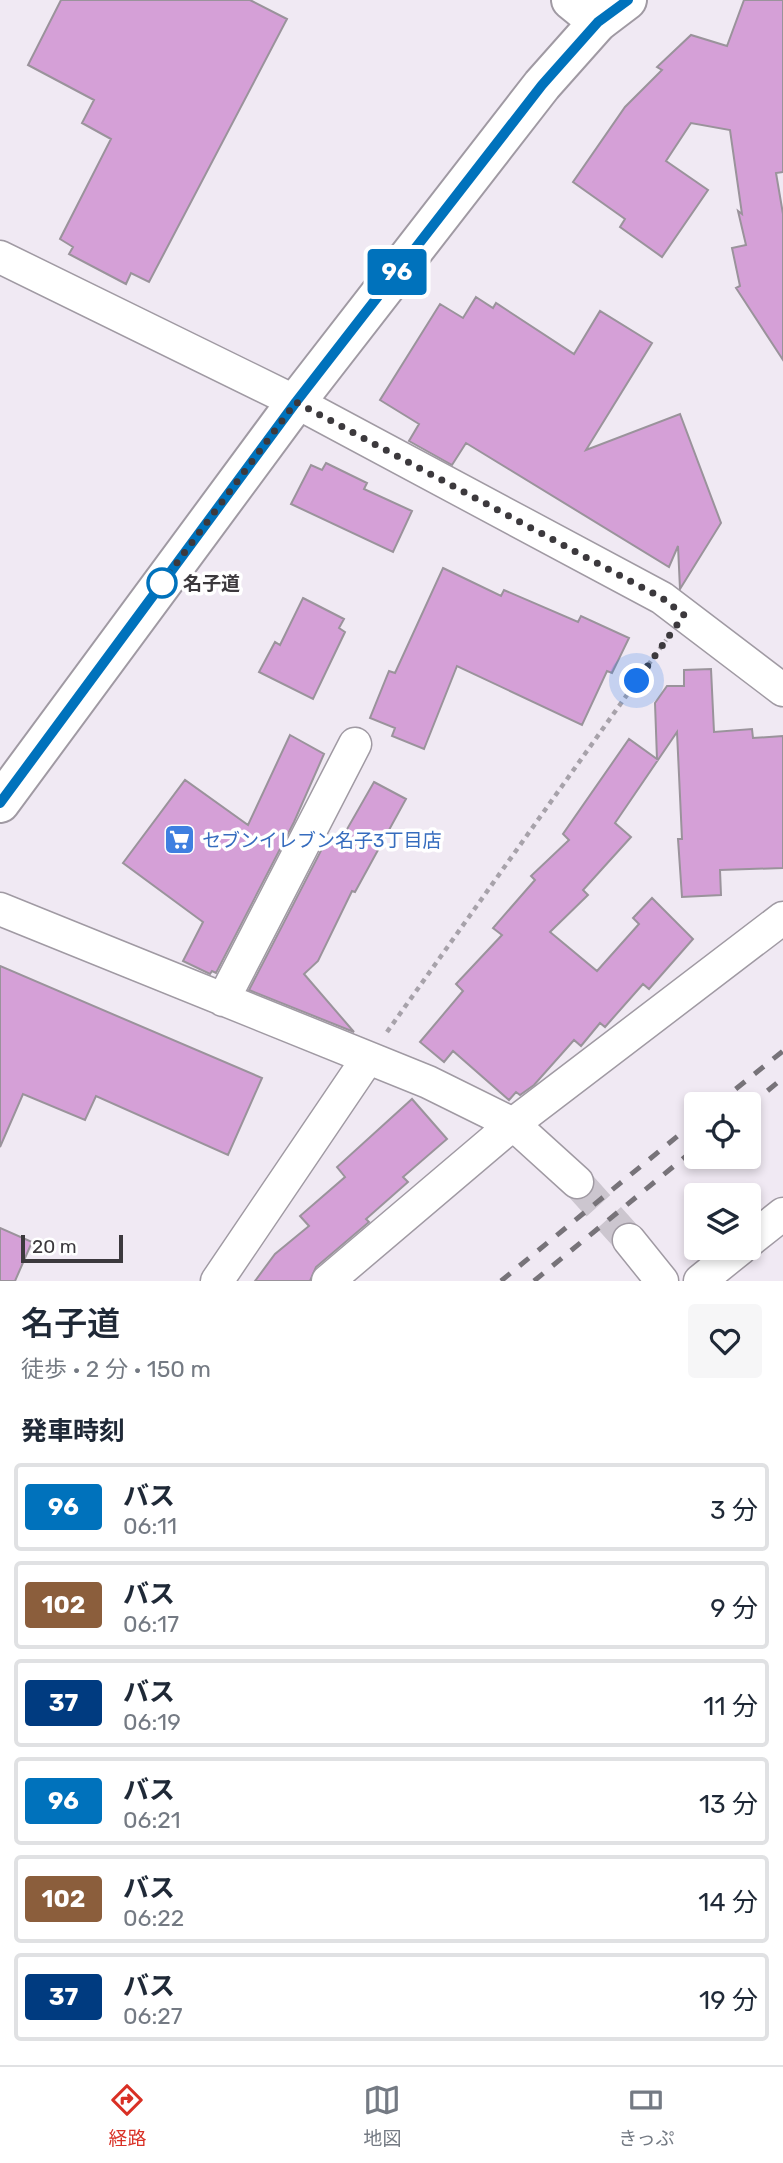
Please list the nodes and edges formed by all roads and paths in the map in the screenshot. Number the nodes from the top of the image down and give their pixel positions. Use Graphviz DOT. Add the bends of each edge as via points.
graph roads {
  1 [pos="628,0"];
  2 [pos="584,11"];
  3 [pos="0,257"];
  4 [pos="296,402"];
  5 [pos="684,615"];
  6 [pos="783,690"];
  7 [pos="355,744"];
  8 [pos="0,803"];
  9 [pos="0,909"];
  10 [pos="783,918"];
  11 [pos="223,1000"];
  12 [pos="368,1058"];
  13 [pos="513,1124"];
  14 [pos="577,1182"];
  15 [pos="783,1214"];
  16 [pos="761,1231"];
  17 [pos="629,1240"];
  18 [pos="726,1260"];
  19 [pos="217,1281"];
  20 [pos="328,1281"];
  21 [pos="662,1281"];
  22 [pos="700,1281"];
  1 -- 2 [label="main road"];
  2 -- 4 [label="main road" via="542,85"];
  3 -- 4 [label="street"];
  4 -- 5 [label="street" via="662,598"];
  4 -- 8 [label="main road"];
  5 -- 6 [label="street"];
  5 -- 12 [label="path"];
  7 -- 11 [label="street"];
  9 -- 11 [label="street"];
  10 -- 13 [label="street"];
  11 -- 12 [label="street"];
  12 -- 13 [label="street"];
  12 -- 19 [label="street"];
  13 -- 14 [label="street"];
  13 -- 20 [label="street"];
  15 -- 16 [label="street"];
  17 -- 21 [label="street"];
  18 -- 22 [label="street"];
}
